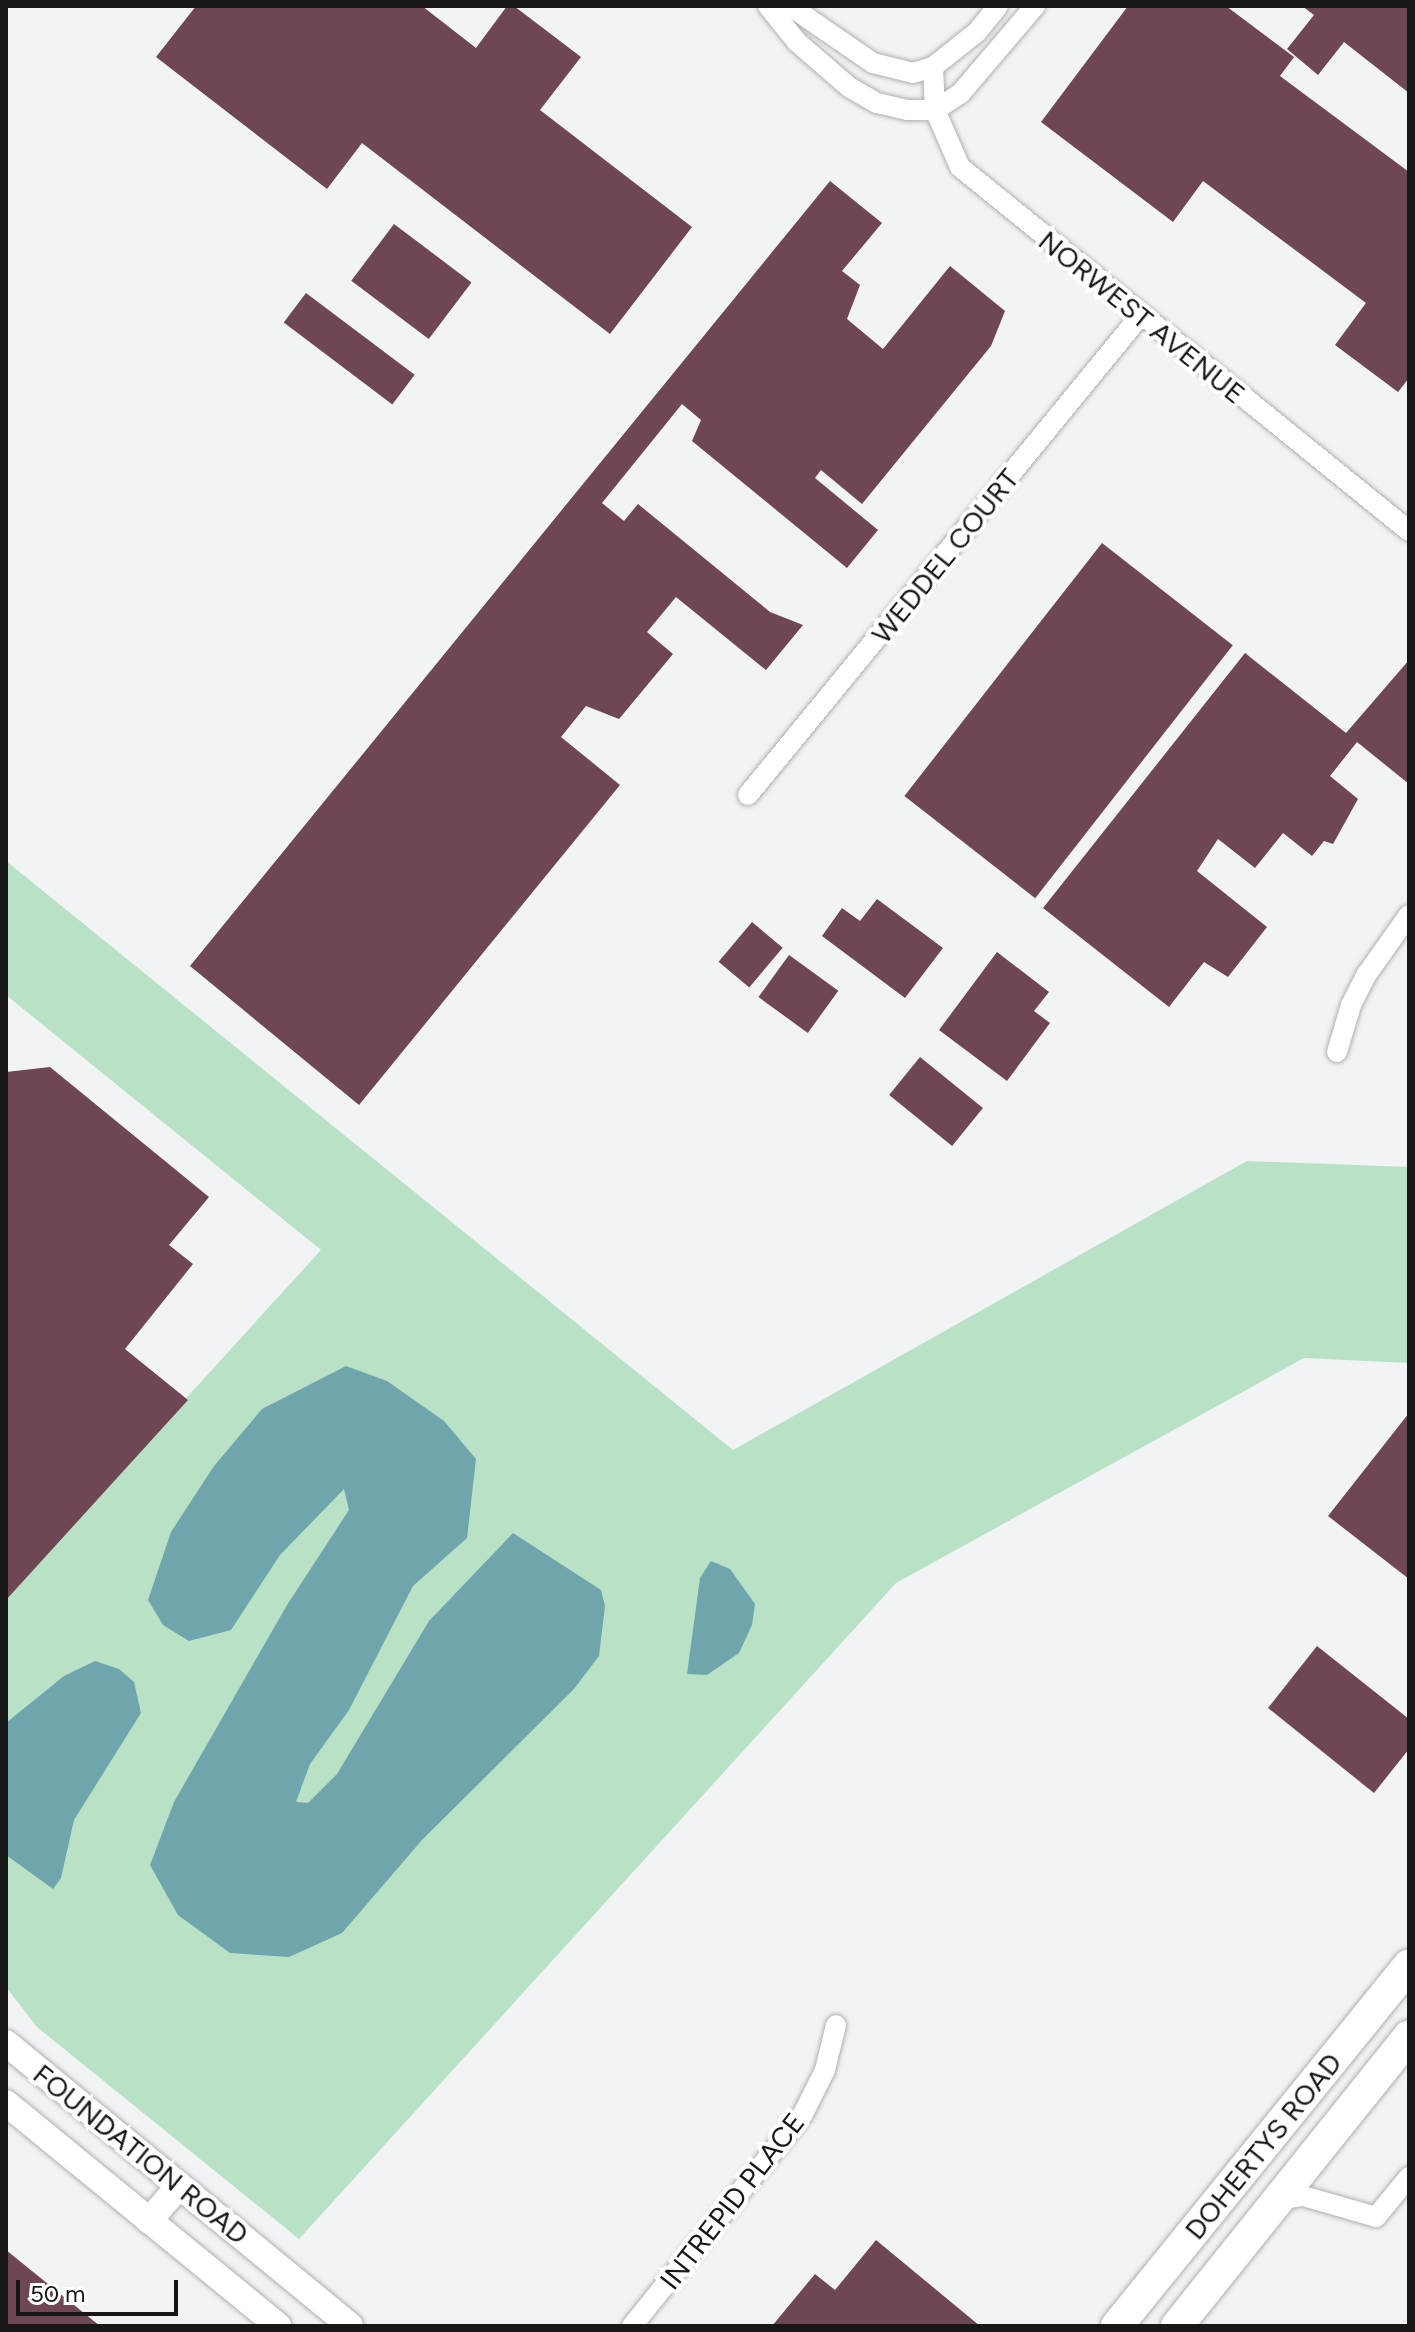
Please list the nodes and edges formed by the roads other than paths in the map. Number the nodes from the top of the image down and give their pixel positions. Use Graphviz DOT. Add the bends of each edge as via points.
graph roads {
  1 [pos="768,6"];
  2 [pos="790,6"];
  3 [pos="998,6"];
  4 [pos="1035,6"];
  5 [pos="933,67"];
  6 [pos="935,110"];
  7 [pos="1140,316"];
  8 [pos="1409,531"];
  9 [pos="748,795"];
  10 [pos="1409,915"];
  11 [pos="1337,1052"];
  12 [pos="1409,1966"];
  13 [pos="836,2025"];
  14 [pos="1409,2036"];
  15 [pos="6,2043"];
  16 [pos="6,2103"];
  17 [pos="1409,2177"];
  18 [pos="179,2186"];
  19 [pos="1277,2200"];
  20 [pos="149,2221"];
  21 [pos="278,2326"];
  22 [pos="350,2326"];
  23 [pos="632,2326"];
  24 [pos="1117,2326"];
  25 [pos="1177,2326"];
  1 -- 6 [label="street" via="797,42 849,87 877,103"];
  2 -- 5 [label="street" via="885,68 913,73"];
  3 -- 5 [label="street" via="977,32"];
  4 -- 6 [label="street" via="980,74"];
  5 -- 6 [label="street, NORWEST AVENUE"];
  6 -- 7 [label="street, NORWEST AVENUE" via="960,167"];
  7 -- 8 [label="street, NORWEST AVENUE"];
  7 -- 9 [label="street, WEDDEL COURT"];
  10 -- 11 [label="street" via="1367,974"];
  12 -- 24 [label="main road, DOHERTYS ROAD"];
  13 -- 23 [label="street, INTREPID PLACE" via="825,2070 803,2114"];
  14 -- 19 [label="main road, DOHERTYS ROAD"];
  15 -- 18 [label="street, FOUNDATION ROAD"];
  16 -- 20 [label="street, FOUNDATION ROAD"];
  17 -- 19 [label="street, DOHERTYS ROAD" via="1376,2217 1367,2219 1303,2196"];
  18 -- 20 [label="street"];
  18 -- 22 [label="street, FOUNDATION ROAD"];
  19 -- 25 [label="main road, DOHERTYS ROAD"];
  20 -- 21 [label="street, FOUNDATION ROAD"];
}
